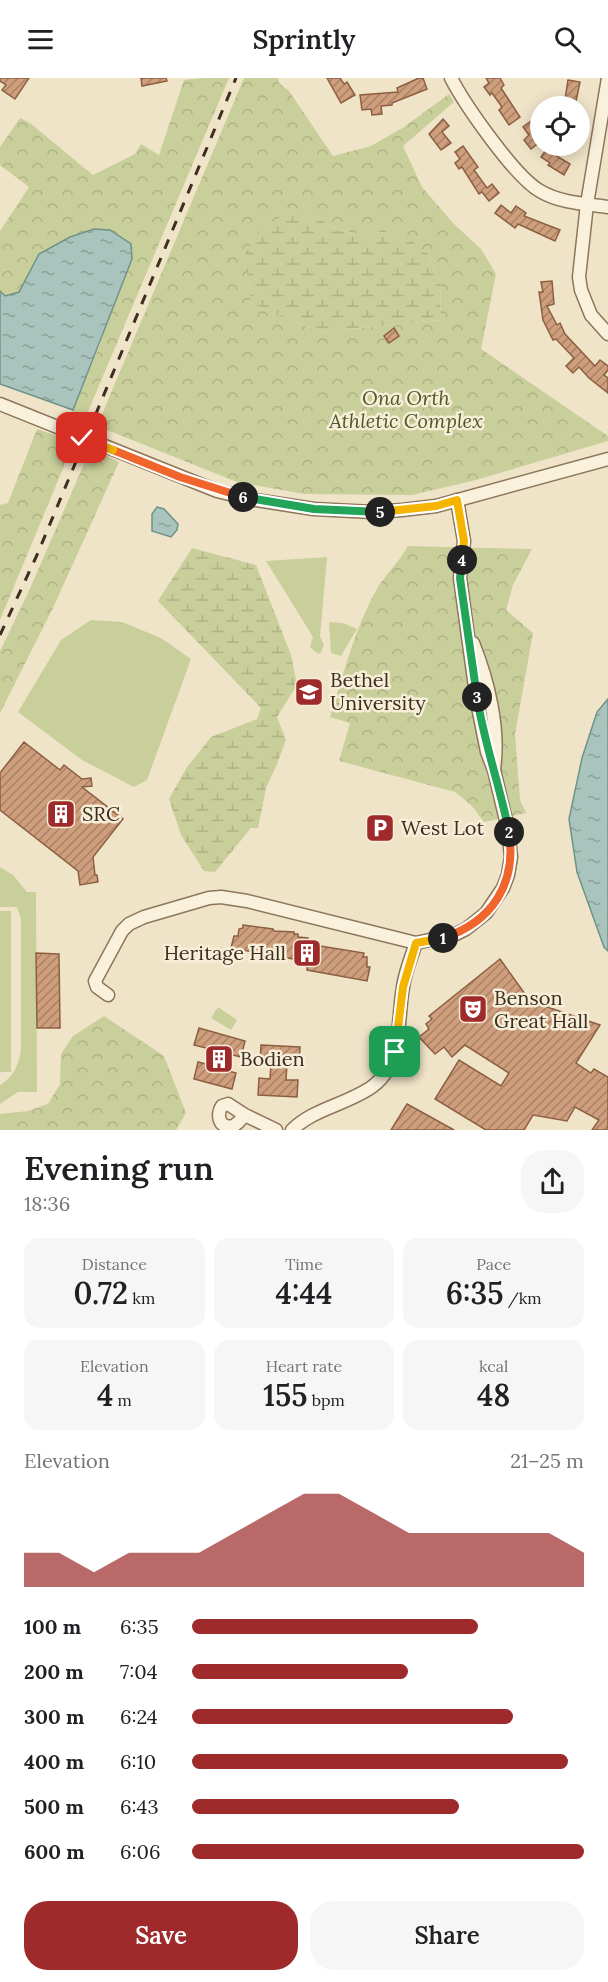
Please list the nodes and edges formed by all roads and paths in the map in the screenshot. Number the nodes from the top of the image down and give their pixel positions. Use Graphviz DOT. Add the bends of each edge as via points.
graph roads {
  1 [pos="451,78"];
  2 [pos="608,78"];
  3 [pos="587,204"];
  4 [pos="608,207"];
  5 [pos="608,334"];
  6 [pos="0,404"];
  7 [pos="608,459"];
  8 [pos="457,500"];
  9 [pos="416,943"];
  10 [pos="108,995"];
  11 [pos="245,1115"];
  12 [pos="276,1130"];
  13 [pos="292,1130"];
  1 -- 3 [label="street" via="510,163 530,185 549,195"];
  2 -- 3 [label="street"];
  3 -- 4 [label="street"];
  3 -- 5 [label="street" via="581,290 591,315"];
  6 -- 8 [label="street" via="180,477 249,499 314,509 372,512 436,506"];
  7 -- 8 [label="street"];
  8 -- 9 [label="street" via="464,541 460,578 466,627 487,752 511,845 508,875 486,914 466,929"];
  9 -- 10 [label="street" via="247,901 209,898 144,917 124,927 95,981"];
  9 -- 13 [label="street" via="403,987 395,1050 387,1071 373,1087"];
  11 -- 12 [label="street"];
}
